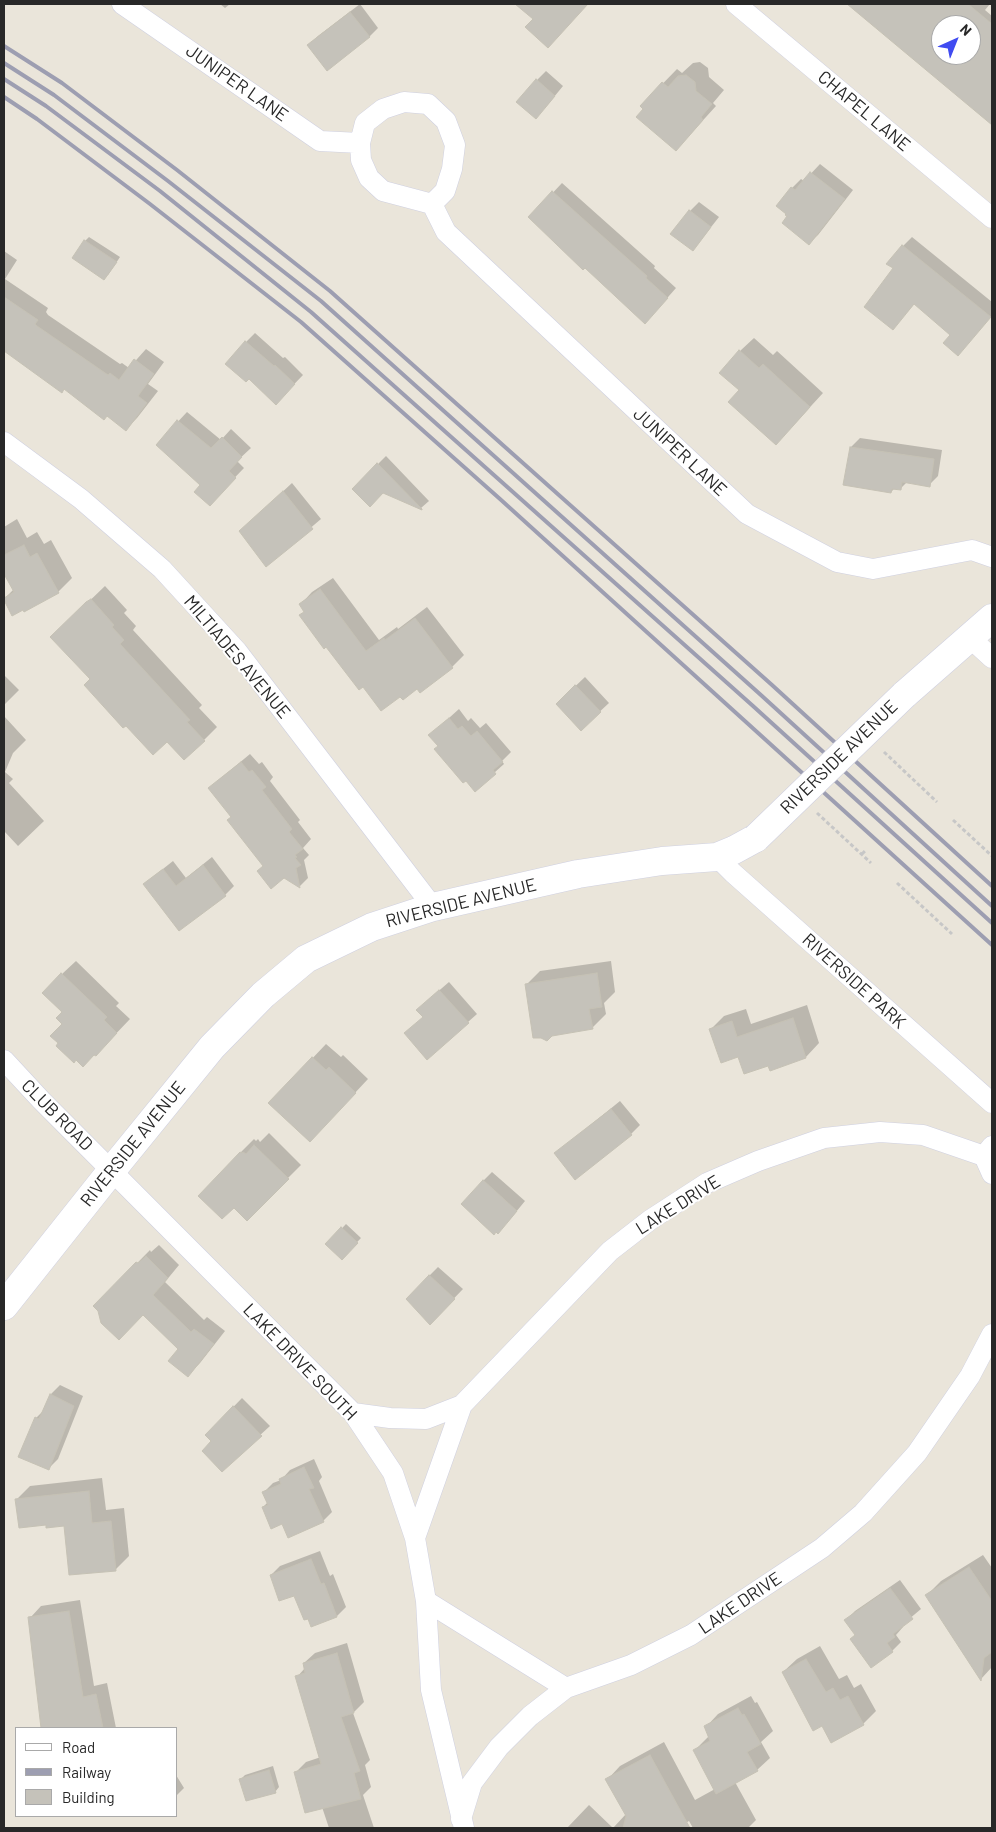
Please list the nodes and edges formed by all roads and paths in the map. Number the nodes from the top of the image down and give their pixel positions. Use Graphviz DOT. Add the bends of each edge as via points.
graph roads {
  1 [pos="122,4"];
  2 [pos="736,4"];
  3 [pos="360,143"];
  4 [pos="432,204"];
  5 [pos="992,218"];
  6 [pos="4,442"];
  7 [pos="992,556"];
  8 [pos="992,618"];
  9 [pos="969,637"];
  10 [pos="992,658"];
  11 [pos="884,752"];
  12 [pos="937,802"];
  13 [pos="817,813"];
  14 [pos="953,820"];
  15 [pos="866,850"];
  16 [pos="862,854"];
  17 [pos="992,856"];
  18 [pos="718,857"];
  19 [pos="871,863"];
  20 [pos="897,883"];
  21 [pos="434,907"];
  22 [pos="952,934"];
  23 [pos="4,1060"];
  24 [pos="992,1103"];
  25 [pos="988,1151"];
  26 [pos="112,1170"];
  27 [pos="992,1174"];
  28 [pos="4,1306"];
  29 [pos="992,1334"];
  30 [pos="462,1406"];
  31 [pos="353,1413"];
  32 [pos="415,1538"];
  33 [pos="426,1601"];
  34 [pos="566,1688"];
  35 [pos="463,1824"];
  1 -- 3 [label="street, JUNIPER LANE" via="320,141"];
  2 -- 5 [label="street, CHAPEL LANE"];
  3 -- 4 [label="street" via="361,160 369,178 383,192"];
  3 -- 4 [label="street" via="365,123 383,109 404,102 428,104 446,121 455,145 445,191"];
  4 -- 7 [label="street, JUNIPER LANE" via="446,232 747,514 837,562 873,569 972,550"];
  6 -- 21 [label="street, MILTIADES AVENUE" via="81,499 175,583 237,651"];
  8 -- 9 [label="street, RIVERSIDE AVENUE"];
  9 -- 10 [label="street"];
  9 -- 18 [label="street, RIVERSIDE AVENUE, bridge" via="904,694 756,838"];
  11 -- 12 [label="path"];
  13 -- 16 [label="path"];
  14 -- 17 [label="path"];
  15 -- 16 [label="path"];
  16 -- 19 [label="path"];
  18 -- 21 [label="street, RIVERSIDE AVENUE" via="662,861 578,874"];
  18 -- 24 [label="street, RIVERSIDE PARK"];
  20 -- 22 [label="path"];
  21 -- 26 [label="street, RIVERSIDE AVENUE" via="372,927 306,959 263,995 212,1047"];
  23 -- 26 [label="street, CLUB ROAD"];
  25 -- 27 [label="street, LAKE DRIVE"];
  25 -- 30 [label="street, LAKE DRIVE" via="923,1135 880,1132 824,1138 707,1183 610,1251"];
  26 -- 28 [label="street, RIVERSIDE AVENUE"];
  26 -- 31 [label="street, LAKE DRIVE SOUTH"];
  29 -- 34 [label="street, LAKE DRIVE" via="970,1376 918,1453 862,1513 822,1548 691,1635 631,1665"];
  30 -- 31 [label="street, LAKE DRIVE" via="426,1419"];
  30 -- 32 [label="street, LAKE DRIVE"];
  31 -- 32 [label="street, LAKE DRIVE SOUTH" via="393,1473"];
  32 -- 33 [label="street, LAKE DRIVE SOUTH"];
  33 -- 34 [label="street"];
  33 -- 35 [label="street, LAKE DRIVE SOUTH" via="431,1690"];
  34 -- 35 [label="street, LAKE DRIVE" via="530,1716 500,1747 472,1784"];
}
